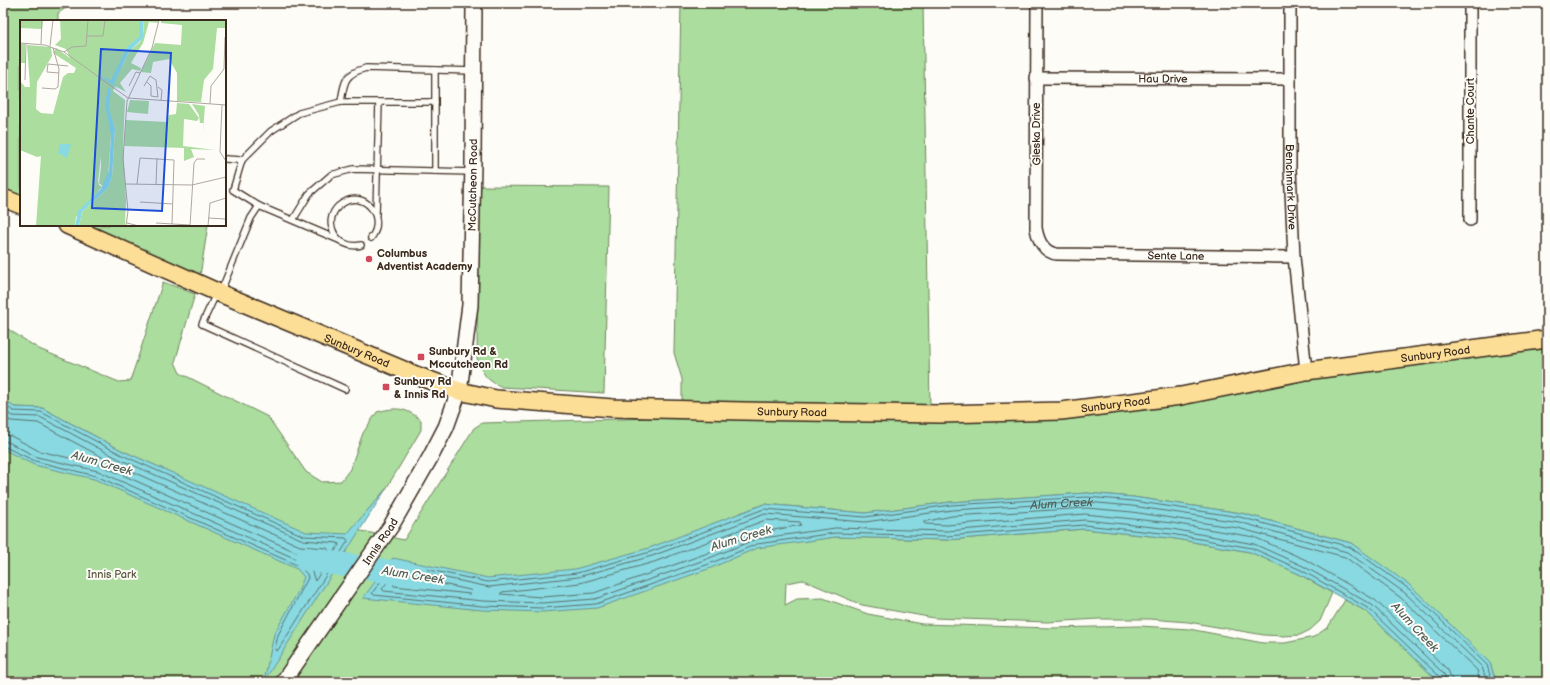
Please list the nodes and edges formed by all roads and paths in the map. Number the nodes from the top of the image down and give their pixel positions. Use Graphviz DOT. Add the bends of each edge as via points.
graph roads {
  1 [pos="474,3"];
  2 [pos="1037,3"];
  3 [pos="1290,3"];
  4 [pos="1470,3"];
  5 [pos="435,70"];
  6 [pos="474,71"];
  7 [pos="1036,78"];
  8 [pos="1290,79"];
  9 [pos="341,102"];
  10 [pos="379,102"];
  11 [pos="435,102"];
  12 [pos="226,159"];
  13 [pos="242,160"];
  14 [pos="376,170"];
  15 [pos="435,171"];
  16 [pos="473,172"];
  17 [pos="3,198"];
  18 [pos="20,205"];
  19 [pos="259,206"];
  20 [pos="376,215"];
  21 [pos="293,220"];
  22 [pos="1470,220"];
  23 [pos="69,226"];
  24 [pos="371,238"];
  25 [pos="339,240"];
  26 [pos="361,245"];
  27 [pos="1057,254"];
  28 [pos="1294,257"];
  29 [pos="218,293"];
  30 [pos="1547,339"];
  31 [pos="1306,371"];
  32 [pos="345,389"];
  33 [pos="459,391"];
  34 [pos="282,682"];
  1 -- 6 [label="main road, McCutcheon Road"];
  2 -- 7 [label="street, Gleska Drive"];
  3 -- 8 [label="street, Benchmark Drive"];
  4 -- 22 [label="street, Chante Court"];
  5 -- 6 [label="lane"];
  5 -- 9 [label="lane" via="366,68 355,71 344,81"];
  5 -- 11 [label="lane"];
  6 -- 16 [label="main road, McCutcheon Road"];
  7 -- 8 [label="street, Hau Drive"];
  7 -- 27 [label="street, Gleska Drive" via="1036,228 1038,239 1044,248"];
  8 -- 28 [label="street, Benchmark Drive" via="1290,169"];
  9 -- 10 [label="lane"];
  9 -- 13 [label="lane" via="299,112 270,131"];
  10 -- 11 [label="lane"];
  10 -- 14 [label="lane"];
  11 -- 15 [label="lane"];
  12 -- 13 [label="lane"];
  13 -- 19 [label="lane" via="233,190"];
  14 -- 15 [label="lane"];
  14 -- 20 [label="lane"];
  14 -- 21 [label="lane" via="353,169 331,175 309,194"];
  15 -- 16 [label="lane"];
  16 -- 33 [label="main road, McCutcheon Road" via="470,305"];
  17 -- 18 [label="main road"];
  19 -- 21 [label="lane"];
  19 -- 29 [label="lane" via="251,218"];
  20 -- 24 [label="lane" via="376,230"];
  20 -- 25 [label="lane" via="366,203 359,200 344,202 333,212 331,220 334,234"];
  21 -- 25 [label="lane"];
  23 -- 29 [label="main road, Sunbury Road"];
  25 -- 26 [label="lane" via="352,246"];
  27 -- 28 [label="street, Sente Lane"];
  28 -- 31 [label="street, Benchmark Drive"];
  29 -- 32 [label="lane" via="202,324"];
  29 -- 33 [label="main road, Sunbury Road"];
  30 -- 31 [label="main road, Sunbury Road"];
  31 -- 33 [label="main road, Sunbury Road" via="1181,396 1061,411 940,414 613,408 496,400"];
  33 -- 34 [label="main road, Innis Road" via="446,427 420,478 391,526"];
}
